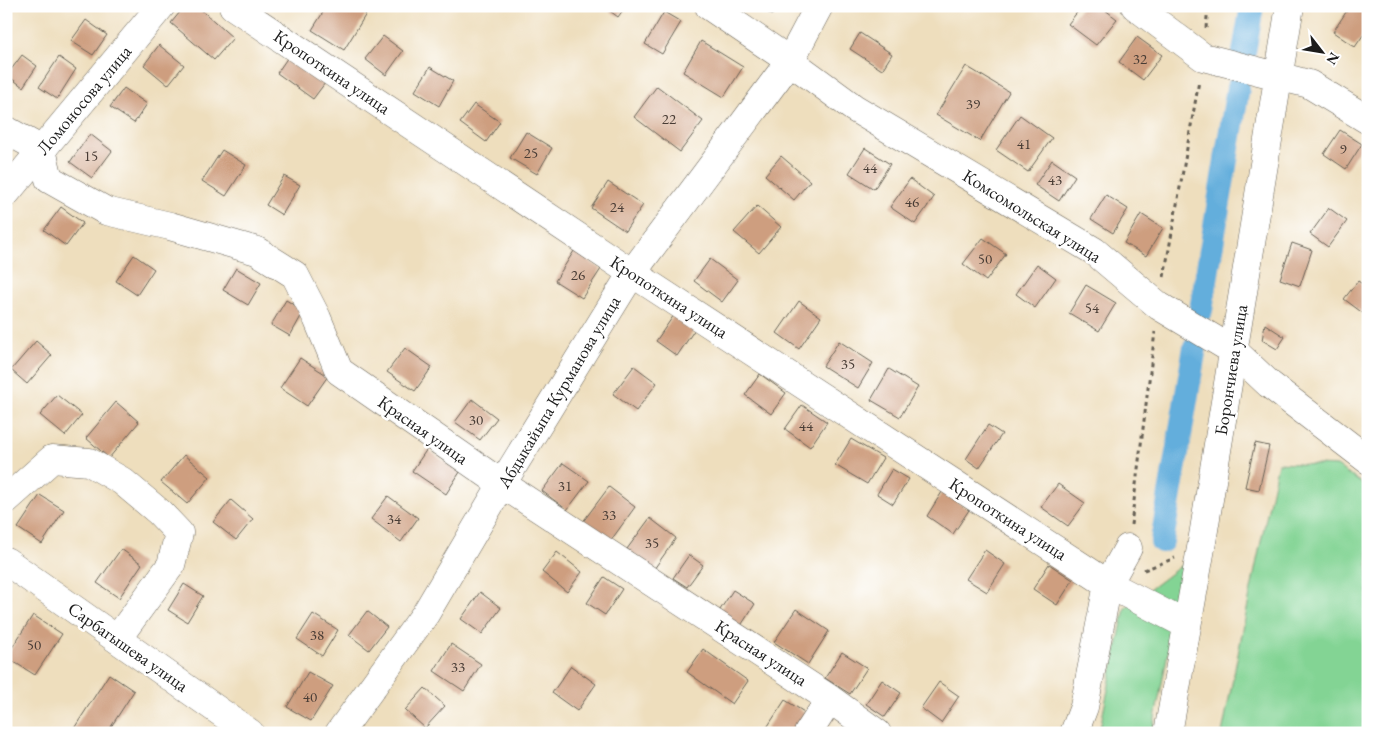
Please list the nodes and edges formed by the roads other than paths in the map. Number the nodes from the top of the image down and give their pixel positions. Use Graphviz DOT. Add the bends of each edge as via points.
graph roads {
  1 [pos="161,6"];
  2 [pos="233,6"];
  3 [pos="709,6"];
  4 [pos="819,6"];
  5 [pos="1135,6"];
  6 [pos="1290,6"];
  7 [pos="790,61"];
  8 [pos="1278,76"];
  9 [pos="1368,120"];
  10 [pos="6,130"];
  11 [pos="42,150"];
  12 [pos="6,192"];
  13 [pos="632,273"];
  14 [pos="1234,351"];
  15 [pos="1368,460"];
  16 [pos="502,484"];
  17 [pos="6,500"];
  18 [pos="1128,548"];
  19 [pos="6,561"];
  20 [pos="1108,584"];
  21 [pos="1187,625"];
  22 [pos="117,639"];
  23 [pos="830,699"];
  24 [pos="250,733"];
  25 [pos="339,733"];
  26 [pos="808,733"];
  27 [pos="877,733"];
  28 [pos="1074,733"];
  29 [pos="1168,733"];
  1 -- 11 [label="street, Ломоносова улица"];
  2 -- 13 [label="street, Кропоткина улица"];
  3 -- 7 [label="street, Комсомольская улица"];
  4 -- 7 [label="street, Абдыкайыпа Курманова улица"];
  5 -- 8 [label="street" via="1203,58"];
  6 -- 8 [label="street, Борончиева улица"];
  7 -- 13 [label="street, Абдыкайыпа Курманова улица"];
  7 -- 14 [label="street, Комсомольская улица" via="854,108 1094,251 1159,306"];
  8 -- 9 [label="street" via="1309,84"];
  8 -- 14 [label="street, Борончиева улица"];
  10 -- 11 [label="street"];
  11 -- 12 [label="street, Ломоносова улица"];
  11 -- 16 [label="street, Красная улица" via="49,179 106,211 257,251 295,275 339,372"];
  13 -- 16 [label="street, Абдыкайыпа Курманова улица"];
  13 -- 20 [label="street, Кропоткина улица"];
  14 -- 15 [label="street, Комсомольская улица" via="1269,384"];
  14 -- 21 [label="street, Борончиева улица"];
  16 -- 23 [label="street, Красная улица"];
  16 -- 25 [label="street, Абдыкайыпа Курманова улица" via="426,613"];
  17 -- 22 [label="street" via="52,459 89,462 122,481 160,512 179,533 171,565"];
  18 -- 20 [label="street"];
  19 -- 22 [label="street, Сарбагышева улица"];
  20 -- 21 [label="street, Кропоткина улица"];
  20 -- 28 [label="street" via="1084,707"];
  21 -- 29 [label="street, Борончиева улица"];
  22 -- 24 [label="street, Сарбагышева улица"];
  23 -- 26 [label="street"];
  23 -- 27 [label="street, Красная улица"];
}
